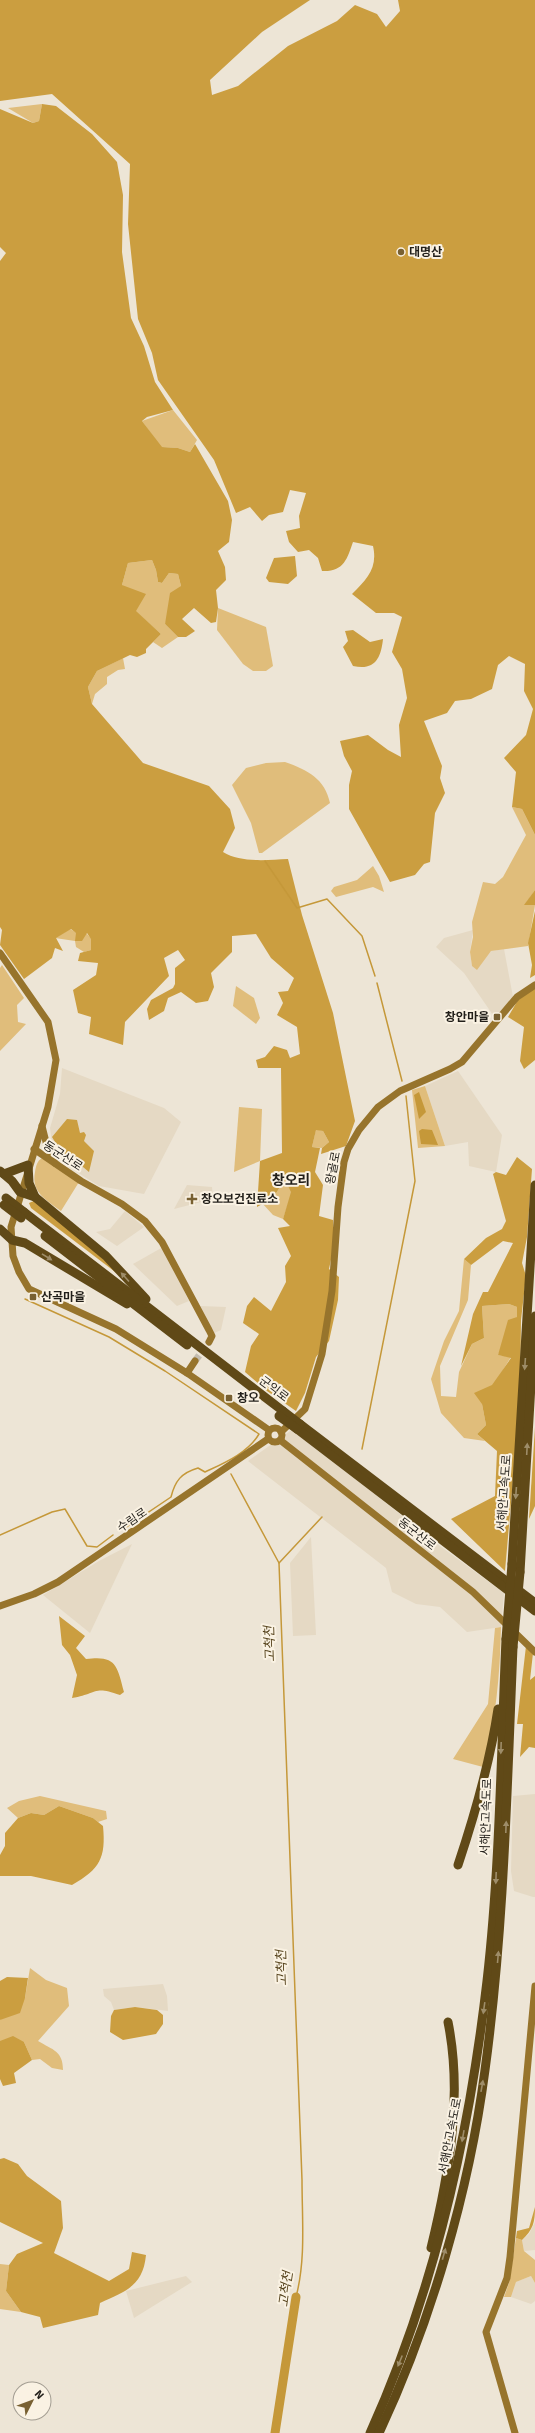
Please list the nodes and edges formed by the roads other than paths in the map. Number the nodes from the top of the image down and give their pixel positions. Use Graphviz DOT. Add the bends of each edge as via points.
graph roads {
  1 [pos="0,953"];
  2 [pos="535,985"];
  3 [pos="42,1126"];
  4 [pos="34,1150"];
  5 [pos="55,1163"];
  6 [pos="28,1165"];
  7 [pos="2,1172"];
  8 [pos="535,1185"];
  9 [pos="20,1192"];
  10 [pos="35,1197"];
  11 [pos="2,1200"];
  12 [pos="22,1215"];
  13 [pos="0,1229"];
  14 [pos="12,1240"];
  15 [pos="149,1316"];
  16 [pos="161,1316"];
  17 [pos="535,1316"];
  18 [pos="209,1342"];
  19 [pos="195,1361"];
  20 [pos="187,1373"];
  21 [pos="281,1413"];
  22 [pos="298,1426"];
  23 [pos="269,1430"];
  24 [pos="281,1432"];
  25 [pos="268,1439"];
  26 [pos="280,1440"];
  27 [pos="535,1603"];
  28 [pos="0,1606"];
  29 [pos="535,1611"];
  30 [pos="535,1652"];
  31 [pos="505,1662"];
  32 [pos="458,1865"];
  33 [pos="535,1986"];
  34 [pos="448,2022"];
  35 [pos="426,2291"];
  36 [pos="420,2312"];
  37 [pos="370,2433"];
  38 [pos="379,2433"];
  39 [pos="516,2433"];
  1 -- 3 [label="street, 동군산로" via="48,1022 53,1040 56,1060 50,1102"];
  2 -- 24 [label="street, 왕골로" via="517,997 462,1062 400,1091 378,1107 359,1130 344,1162 332,1291 322,1354 305,1408"];
  3 -- 4 [label="street, 동군산로"];
  3 -- 5 [label="street"];
  4 -- 5 [label="street, 동군산로"];
  4 -- 6 [label="street"];
  5 -- 18 [label="street, 동군산로" via="122,1204 151,1228 169,1255 209,1330 212,1336"];
  6 -- 7 [label="highway"];
  6 -- 9 [label="street"];
  6 -- 10 [label="highway" via="29,1183"];
  7 -- 9 [label="highway"];
  8 -- 31 [label="highway, 서해안고속도로, one-way, bridge"];
  9 -- 10 [label="highway"];
  9 -- 14 [label="street" via="11,1227"];
  16 -- 10 [label="highway, one-way" via="106,1256"];
  11 -- 12 [label="highway, 군익로, bridge"];
  12 -- 15 [label="highway, 군익로"];
  12 -- 16 [label="highway, 군익로"];
  13 -- 14 [label="highway"];
  14 -- 15 [label="highway, one-way" via="25,1243 111,1296"];
  14 -- 20 [label="street" via="13,1256 29,1289 116,1329"];
  15 -- 21 [label="highway, 군익로"];
  16 -- 21 [label="highway, 군익로"];
  35 -- 17 [label="highway, 서해안고속도로, one-way, bridge" via="469,2158 485,2072 496,1980 503,1888 513,1647 520,1572"];
  19 -- 20 [label="street"];
  20 -- 23 [label="street"];
  21 -- 22 [label="highway, 군익로, bridge"];
  22 -- 27 [label="highway, 군익로"];
  22 -- 29 [label="highway, 군익로"];
  23 -- 24 [label="street" via="276,1428"];
  23 -- 25 [label="street"];
  24 -- 26 [label="street"];
  25 -- 26 [label="street" via="274,1442"];
  25 -- 28 [label="street, 수림로" via="58,1582"];
  26 -- 30 [label="street, 동군산로" via="473,1592"];
  31 -- 32 [label="highway" via="492,1745 474,1816"];
  31 -- 35 [label="highway, 서해안고속도로, one-way" via="495,1887 487,1980 475,2071 459,2160"];
  33 -- 39 [label="street" via="507,2278 486,2332"];
  34 -- 35 [label="highway" via="454,2053 450,2152"];
  35 -- 36 [label="highway, 서해안고속도로"];
  35 -- 36 [label="highway"];
  36 -- 37 [label="highway, one-way"];
  36 -- 38 [label="highway, 서해안고속도로"];
}
